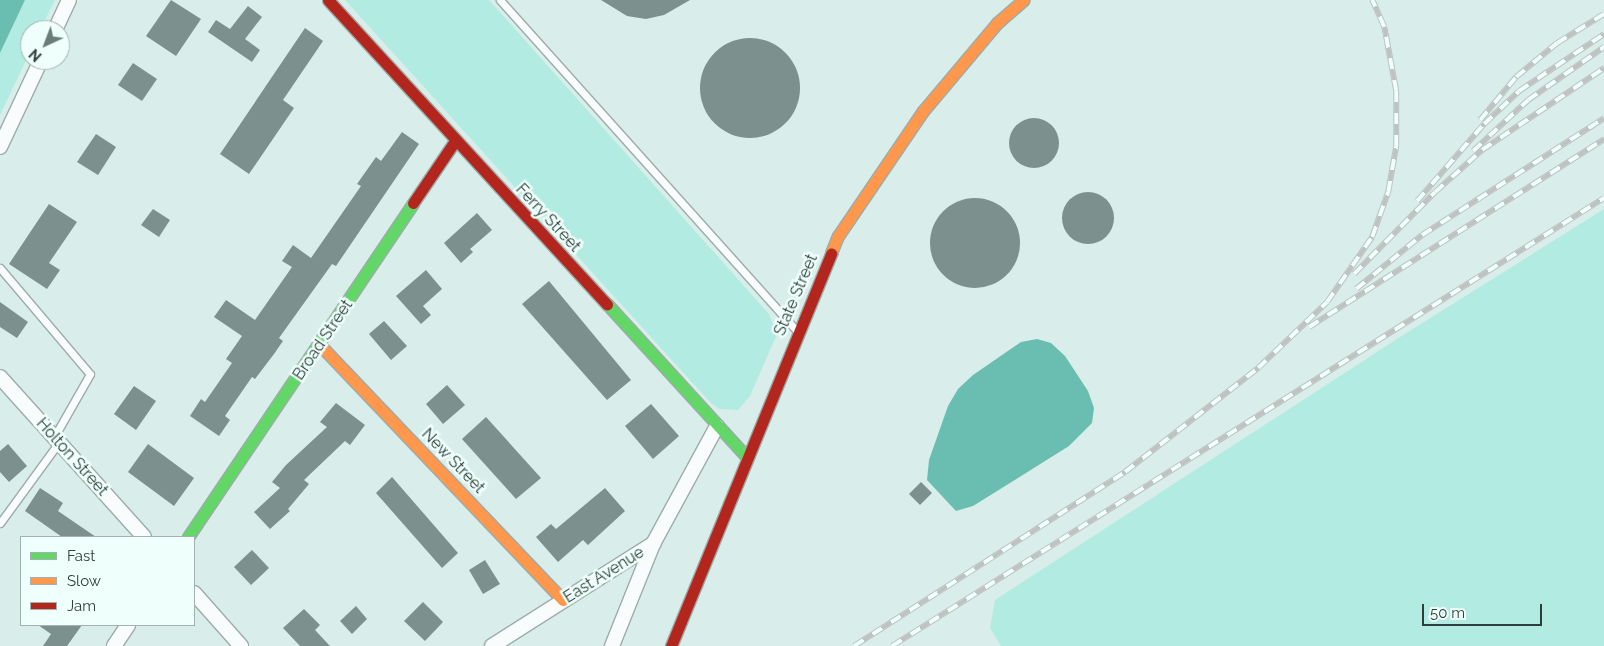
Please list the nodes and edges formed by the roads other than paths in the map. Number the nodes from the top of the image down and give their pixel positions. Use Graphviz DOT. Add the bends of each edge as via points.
graph roads {
  1 [pos="68,0"];
  2 [pos="328,0"];
  3 [pos="500,0"];
  4 [pos="1023,0"];
  5 [pos="59,20"];
  6 [pos="36,70"];
  7 [pos="455,141"];
  8 [pos="0,147"];
  9 [pos="0,268"];
  10 [pos="798,332"];
  11 [pos="320,345"];
  12 [pos="0,377"];
  13 [pos="717,426"];
  14 [pos="57,440"];
  15 [pos="746,456"];
  16 [pos="0,523"];
  17 [pos="143,536"];
  18 [pos="189,536"];
  19 [pos="653,544"];
  20 [pos="195,594"];
  21 [pos="563,600"];
  22 [pos="127,626"];
  23 [pos="114,646"];
  24 [pos="241,646"];
  25 [pos="492,646"];
  26 [pos="612,646"];
  27 [pos="672,646"];
  1 -- 5 [label="street"];
  2 -- 7 [label="street, Ferry Street"];
  3 -- 10 [label="lane"];
  4 -- 10 [label="street, State Street" via="997,23 923,111 838,236"];
  6 -- 8 [label="street"];
  7 -- 11 [label="street, Broad Street"];
  7 -- 13 [label="street, Ferry Street"];
  9 -- 14 [label="lane" via="90,374"];
  10 -- 15 [label="street, State Street"];
  11 -- 18 [label="street, Broad Street"];
  11 -- 21 [label="street, New Street"];
  12 -- 14 [label="street, Holton Street"];
  13 -- 15 [label="street, Ferry Street"];
  13 -- 19 [label="street, East Avenue"];
  14 -- 16 [label="lane"];
  14 -- 17 [label="street, Holton Street"];
  15 -- 27 [label="street, State Street"];
  19 -- 21 [label="street, East Avenue"];
  19 -- 26 [label="street"];
  20 -- 24 [label="street"];
  21 -- 25 [label="street, East Avenue"];
  22 -- 23 [label="street"];
}
